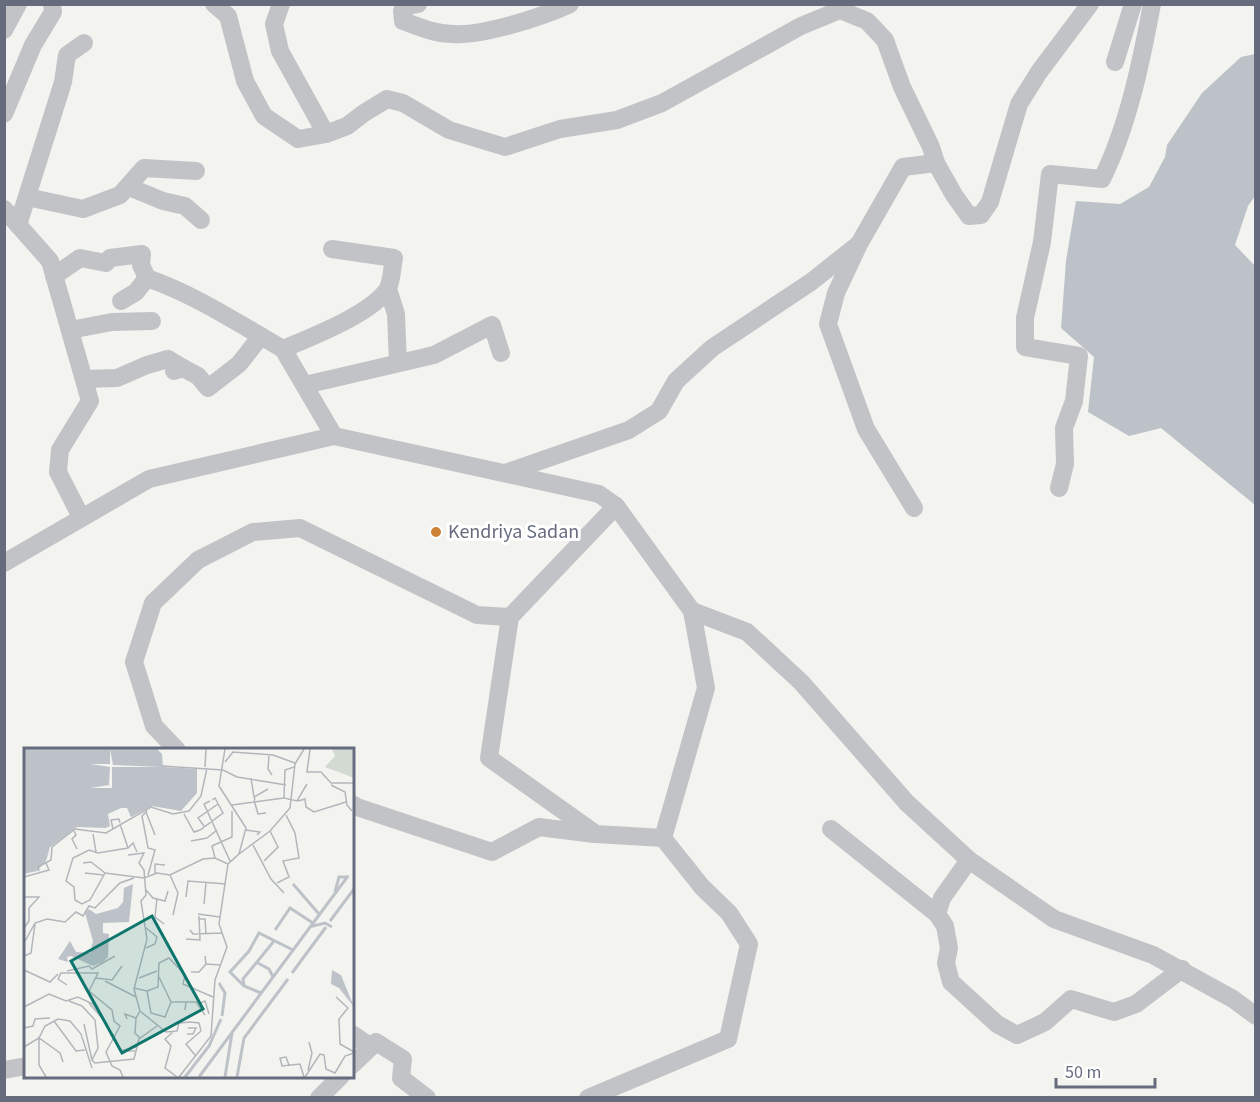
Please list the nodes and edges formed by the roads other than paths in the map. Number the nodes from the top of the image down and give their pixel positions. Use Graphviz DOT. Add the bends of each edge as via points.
graph roads {
  1 [pos="18,4"];
  2 [pos="52,4"];
  3 [pos="214,4"];
  4 [pos="281,4"];
  5 [pos="417,4"];
  6 [pos="570,4"];
  7 [pos="1090,4"];
  8 [pos="1133,4"];
  9 [pos="1152,4"];
  10 [pos="4,30"];
  11 [pos="84,43"];
  12 [pos="1115,62"];
  13 [pos="4,114"];
  14 [pos="326,134"];
  15 [pos="936,163"];
  16 [pos="196,171"];
  17 [pos="129,187"];
  18 [pos="27,197"];
  19 [pos="4,209"];
  20 [pos="201,220"];
  21 [pos="18,225"];
  22 [pos="860,244"];
  23 [pos="332,249"];
  24 [pos="54,276"];
  25 [pos="147,278"];
  26 [pos="388,289"];
  27 [pos="120,301"];
  28 [pos="152,321"];
  29 [pos="70,330"];
  30 [pos="261,336"];
  31 [pos="283,350"];
  32 [pos="501,353"];
  33 [pos="398,363"];
  34 [pos="84,380"];
  35 [pos="305,385"];
  36 [pos="334,435"];
  37 [pos="503,473"];
  38 [pos="1059,488"];
  39 [pos="616,507"];
  40 [pos="914,508"];
  41 [pos="81,517"];
  42 [pos="4,562"];
  43 [pos="692,611"];
  44 [pos="510,617"];
  45 [pos="175,748"];
  46 [pos="354,805"];
  47 [pos="831,829"];
  48 [pos="596,834"];
  49 [pos="663,838"];
  50 [pos="969,860"];
  51 [pos="937,914"];
  52 [pos="1182,969"];
  53 [pos="1256,1016"];
  54 [pos="354,1035"];
  55 [pos="371,1047"];
  56 [pos="354,1063"];
  57 [pos="24,1066"];
  58 [pos="4,1070"];
  59 [pos="340,1078"];
  60 [pos="320,1098"];
  61 [pos="427,1098"];
  62 [pos="588,1098"];
  1 -- 10 [label="street"];
  2 -- 13 [label="street" via="53,12 33,45"];
  3 -- 14 [label="street" via="228,16 245,81 264,116 298,140"];
  4 -- 14 [label="street" via="274,24 279,51"];
  5 -- 6 [label="street" via="402,11 404,21 454,35 542,16"];
  7 -- 15 [label="street" via="1019,104 990,202 981,215 969,216"];
  8 -- 12 [label="street"];
  9 -- 38 [label="street" via="1127,110 1102,179 1050,174 1042,242 1025,318 1025,347 1079,356 1074,401 1064,428 1065,464"];
  11 -- 18 [label="street" via="67,55 63,82"];
  14 -- 15 [label="street" via="347,126 387,99 403,103 449,130 505,147 560,129 617,120 662,103 801,26 840,10 867,21 885,40"];
  15 -- 22 [label="street" via="903,168"];
  16 -- 17 [label="street" via="144,168"];
  17 -- 18 [label="street" via="120,195 83,209"];
  17 -- 20 [label="street" via="185,206"];
  18 -- 21 [label="street"];
  19 -- 21 [label="street"];
  21 -- 24 [label="street" via="50,261"];
  22 -- 37 [label="street" via="812,282 712,348 676,381 659,411 629,430"];
  22 -- 40 [label="street" via="836,293 828,324 866,429"];
  23 -- 26 [label="street" via="394,258"];
  24 -- 25 [label="street" via="80,258 106,263 110,258 142,254 141,265"];
  24 -- 29 [label="street"];
  25 -- 27 [label="street" via="136,292"];
  25 -- 30 [label="street" via="172,287"];
  26 -- 31 [label="street" via="345,320"];
  26 -- 33 [label="street" via="396,314"];
  28 -- 29 [label="street" via="112,322"];
  29 -- 34 [label="street"];
  30 -- 31 [label="street"];
  30 -- 34 [label="street" via="239,364 208,388 198,376 179,369 168,359 117,378"];
  31 -- 35 [label="street"];
  32 -- 33 [label="street" via="492,325 434,355"];
  33 -- 35 [label="street"];
  34 -- 41 [label="street" via="90,401 60,450 58,472"];
  35 -- 36 [label="street"];
  36 -- 37 [label="street"];
  36 -- 41 [label="street" via="149,479"];
  37 -- 39 [label="street" via="599,494"];
  39 -- 43 [label="street"];
  39 -- 44 [label="street"];
  41 -- 42 [label="street"];
  43 -- 49 [label="street" via="705,688"];
  43 -- 50 [label="street" via="747,632 801,682 907,803"];
  44 -- 45 [label="street" via="477,615 300,528 253,532 198,560 153,603 134,662 154,726"];
  44 -- 48 [label="street" via="489,758"];
  46 -- 48 [label="street" via="492,852 539,827"];
  47 -- 51 [label="street"];
  48 -- 49 [label="street"];
  49 -- 62 [label="street" via="702,887 729,913 749,944 728,1040"];
  50 -- 51 [label="street" via="942,898"];
  50 -- 52 [label="street" via="1054,919"];
  51 -- 52 [label="street" via="945,926 951,982 997,1024 1017,1035 1045,1022 1071,999 1114,1012 1136,1004"];
  52 -- 53 [label="street"];
  54 -- 55 [label="street"];
  55 -- 56 [label="street"];
  55 -- 61 [label="street" via="376,1042 403,1059 401,1078"];
  57 -- 58 [label="street"];
  59 -- 60 [label="street"];
}
